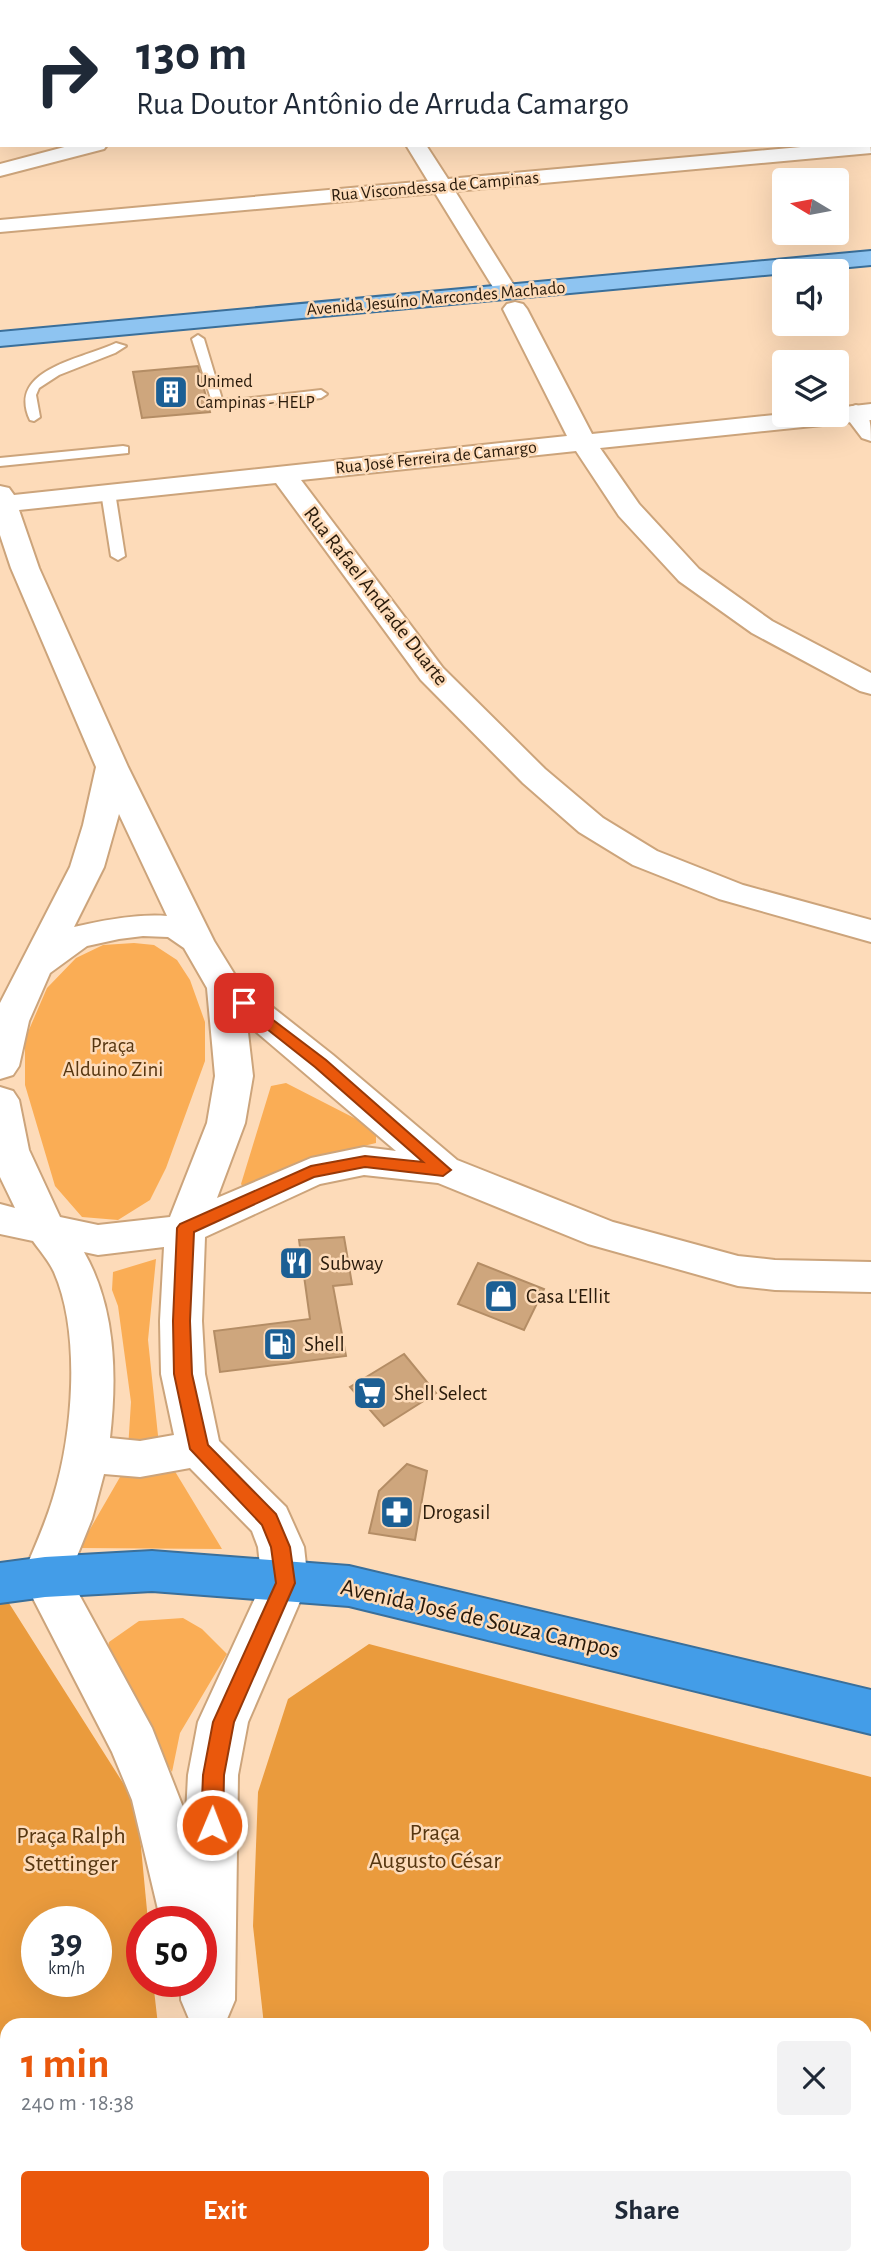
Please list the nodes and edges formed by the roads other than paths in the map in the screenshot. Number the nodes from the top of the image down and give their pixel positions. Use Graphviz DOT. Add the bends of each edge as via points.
graph roads {
  1 [pos="89,147"];
  2 [pos="417,147"];
  3 [pos="850,147"];
  4 [pos="0,170"];
  5 [pos="443,186"];
  6 [pos="0,226"];
  7 [pos="871,258"];
  8 [pos="849,262"];
  9 [pos="772,275"];
  10 [pos="871,275"];
  11 [pos="849,277"];
  12 [pos="511,300"];
  13 [pos="267,324"];
  14 [pos="118,338"];
  15 [pos="0,339"];
  16 [pos="198,339"];
  17 [pos="0,356"];
  18 [pos="321,394"];
  19 [pos="34,417"];
  20 [pos="866,419"];
  21 [pos="584,443"];
  22 [pos="123,450"];
  23 [pos="0,462"];
  24 [pos="282,473"];
  25 [pos="108,492"];
  26 [pos="1,501"];
  27 [pos="118,556"];
  28 [pos="871,685"];
  29 [pos="111,767"];
  30 [pos="871,931"];
  31 [pos="197,941"];
  32 [pos="37,967"];
  33 [pos="225,988"];
  34 [pos="0,1009"];
  35 [pos="0,1066"];
  36 [pos="0,1100"];
  37 [pos="443,1170"];
  38 [pos="0,1219"];
  39 [pos="186,1228"];
  40 [pos="47,1230"];
  41 [pos="871,1277"];
  42 [pos="199,1449"];
  43 [pos="86,1454"];
  44 [pos="22,1580"];
  45 [pos="285,1583"];
  46 [pos="871,1712"];
  47 [pos="184,1906"];
  48 [pos="207,1999"];
  1 -- 4 [label="street"];
  2 -- 5 [label="street"];
  3 -- 5 [label="street, Rua Viscondessa de Campinas"];
  5 -- 6 [label="street, Rua Viscondessa de Campinas"];
  5 -- 12 [label="street"];
  7 -- 8 [label="main road, Avenida Jesuíno Marcondes Machado"];
  9 -- 12 [label="main road, Avenida Jesuíno Marcondes Machado"];
  10 -- 11 [label="main road"];
  12 -- 13 [label="main road, Avenida Jesuíno Marcondes Machado"];
  12 -- 21 [label="street"];
  13 -- 14 [label="main road, Avenida Jesuíno Marcondes Machado"];
  13 -- 16 [label="main road, Avenida Jesuíno Marcondes Machado"];
  14 -- 15 [label="main road, Avenida Jesuíno Marcondes Machado"];
  14 -- 16 [label="main road, Avenida Jesuíno Marcondes Machado"];
  14 -- 17 [label="main road, Avenida Jesuíno Marcondes Machado"];
  14 -- 19 [label="lane" via="90,360 44,377 30,396"];
  16 -- 18 [label="lane" via="217,402"];
  20 -- 21 [label="street, Rua José Ferreira de Camargo"];
  21 -- 24 [label="street, Rua José Ferreira de Camargo"];
  21 -- 28 [label="street" via="629,510 689,575 762,626"];
  22 -- 23 [label="lane"];
  24 -- 25 [label="street, Rua José Ferreira de Camargo"];
  24 -- 30 [label="street, Rua Rafael Andrade Duarte" via="432,674 534,776 591,825 645,858 731,892"];
  25 -- 26 [label="street, Rua José Ferreira de Camargo"];
  25 -- 27 [label="lane"];
  26 -- 29 [label="street"];
  29 -- 31 [label="street"];
  29 -- 32 [label="street" via="99,831 83,879"];
  31 -- 32 [label="street" via="176,927 119,928 75,938"];
  31 -- 33 [label="street"];
  32 -- 34 [label="street"];
  32 -- 35 [label="street" via="1,1049"];
  33 -- 37 [label="street"];
  33 -- 39 [label="street" via="234,1076 226,1123"];
  36 -- 40 [label="street" via="13,1162"];
  37 -- 39 [label="street" via="365,1161 311,1172"];
  37 -- 41 [label="street" via="602,1234 738,1271"];
  38 -- 40 [label="street"];
  39 -- 40 [label="street" via="98,1240"];
  39 -- 42 [label="street" via="183,1374"];
  40 -- 43 [label="street" via="73,1268 85,1299 91,1364"];
  42 -- 43 [label="street" via="140,1458"];
  42 -- 45 [label="street" via="270,1520 281,1547"];
  43 -- 44 [label="street" via="68,1524"];
  44 -- 45 [label="highway, Avenida José de Souza Campos" via="152,1571"];
  44 -- 47 [label="street" via="134,1744 158,1800"];
  45 -- 46 [label="highway, Avenida José de Souza Campos" via="361,1589"];
  45 -- 48 [label="street" via="223,1722 218,1748 213,1775"];
}
